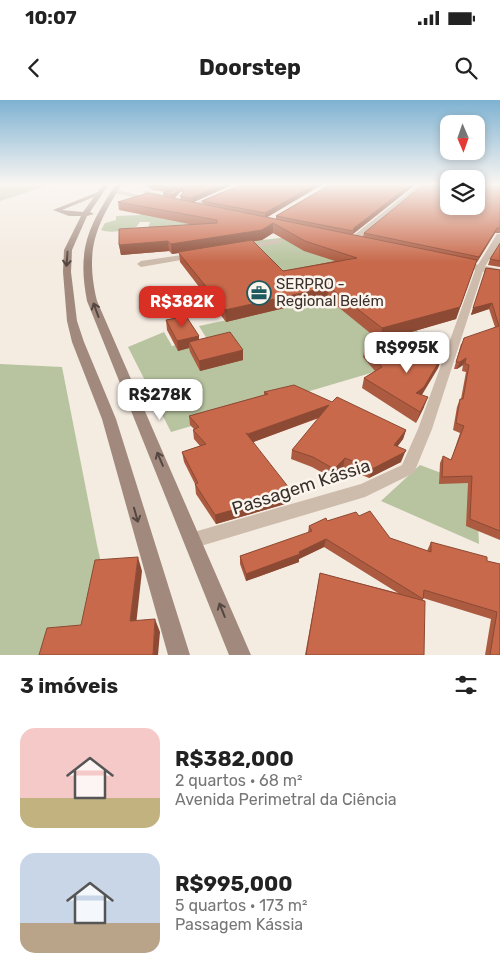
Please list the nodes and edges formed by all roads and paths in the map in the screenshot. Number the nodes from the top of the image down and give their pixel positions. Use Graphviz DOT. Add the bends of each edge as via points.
graph roads {
  1 [pos="56,210"];
  2 [pos="88,210"];
  3 [pos="102,210"];
  4 [pos="393,210"];
  5 [pos="100,213"];
  6 [pos="85,214"];
  7 [pos="500,236"];
  8 [pos="348,238"];
  9 [pos="367,239"];
  10 [pos="358,240"];
  11 [pos="278,242"];
  12 [pos="229,250"];
  13 [pos="200,255"];
  14 [pos="453,259"];
  15 [pos="141,264"];
  16 [pos="482,265"];
  17 [pos="500,266"];
  18 [pos="500,272"];
  19 [pos="194,540"];
  20 [pos="179,655"];
  21 [pos="240,655"];
  1 -- 6 [label="main road"];
  2 -- 6 [label="main road"];
  3 -- 5 [label="main road"];
  4 -- 10 [label="street"];
  5 -- 6 [label="main road"];
  19 -- 5 [label="main road, one-way" via="96,312 88,257"];
  6 -- 20 [label="main road, one-way" via="68,250 72,321 108,419"];
  7 -- 16 [label="street, Passagem Kássia"];
  8 -- 10 [label="street"];
  9 -- 10 [label="street"];
  11 -- 12 [label="street"];
  13 -- 15 [label="street"];
  14 -- 16 [label="street"];
  16 -- 17 [label="street"];
  16 -- 18 [label="street"];
  16 -- 19 [label="street, Passagem Kássia" via="408,469 365,490"];
  21 -- 19 [label="main road, one-way"];
}
